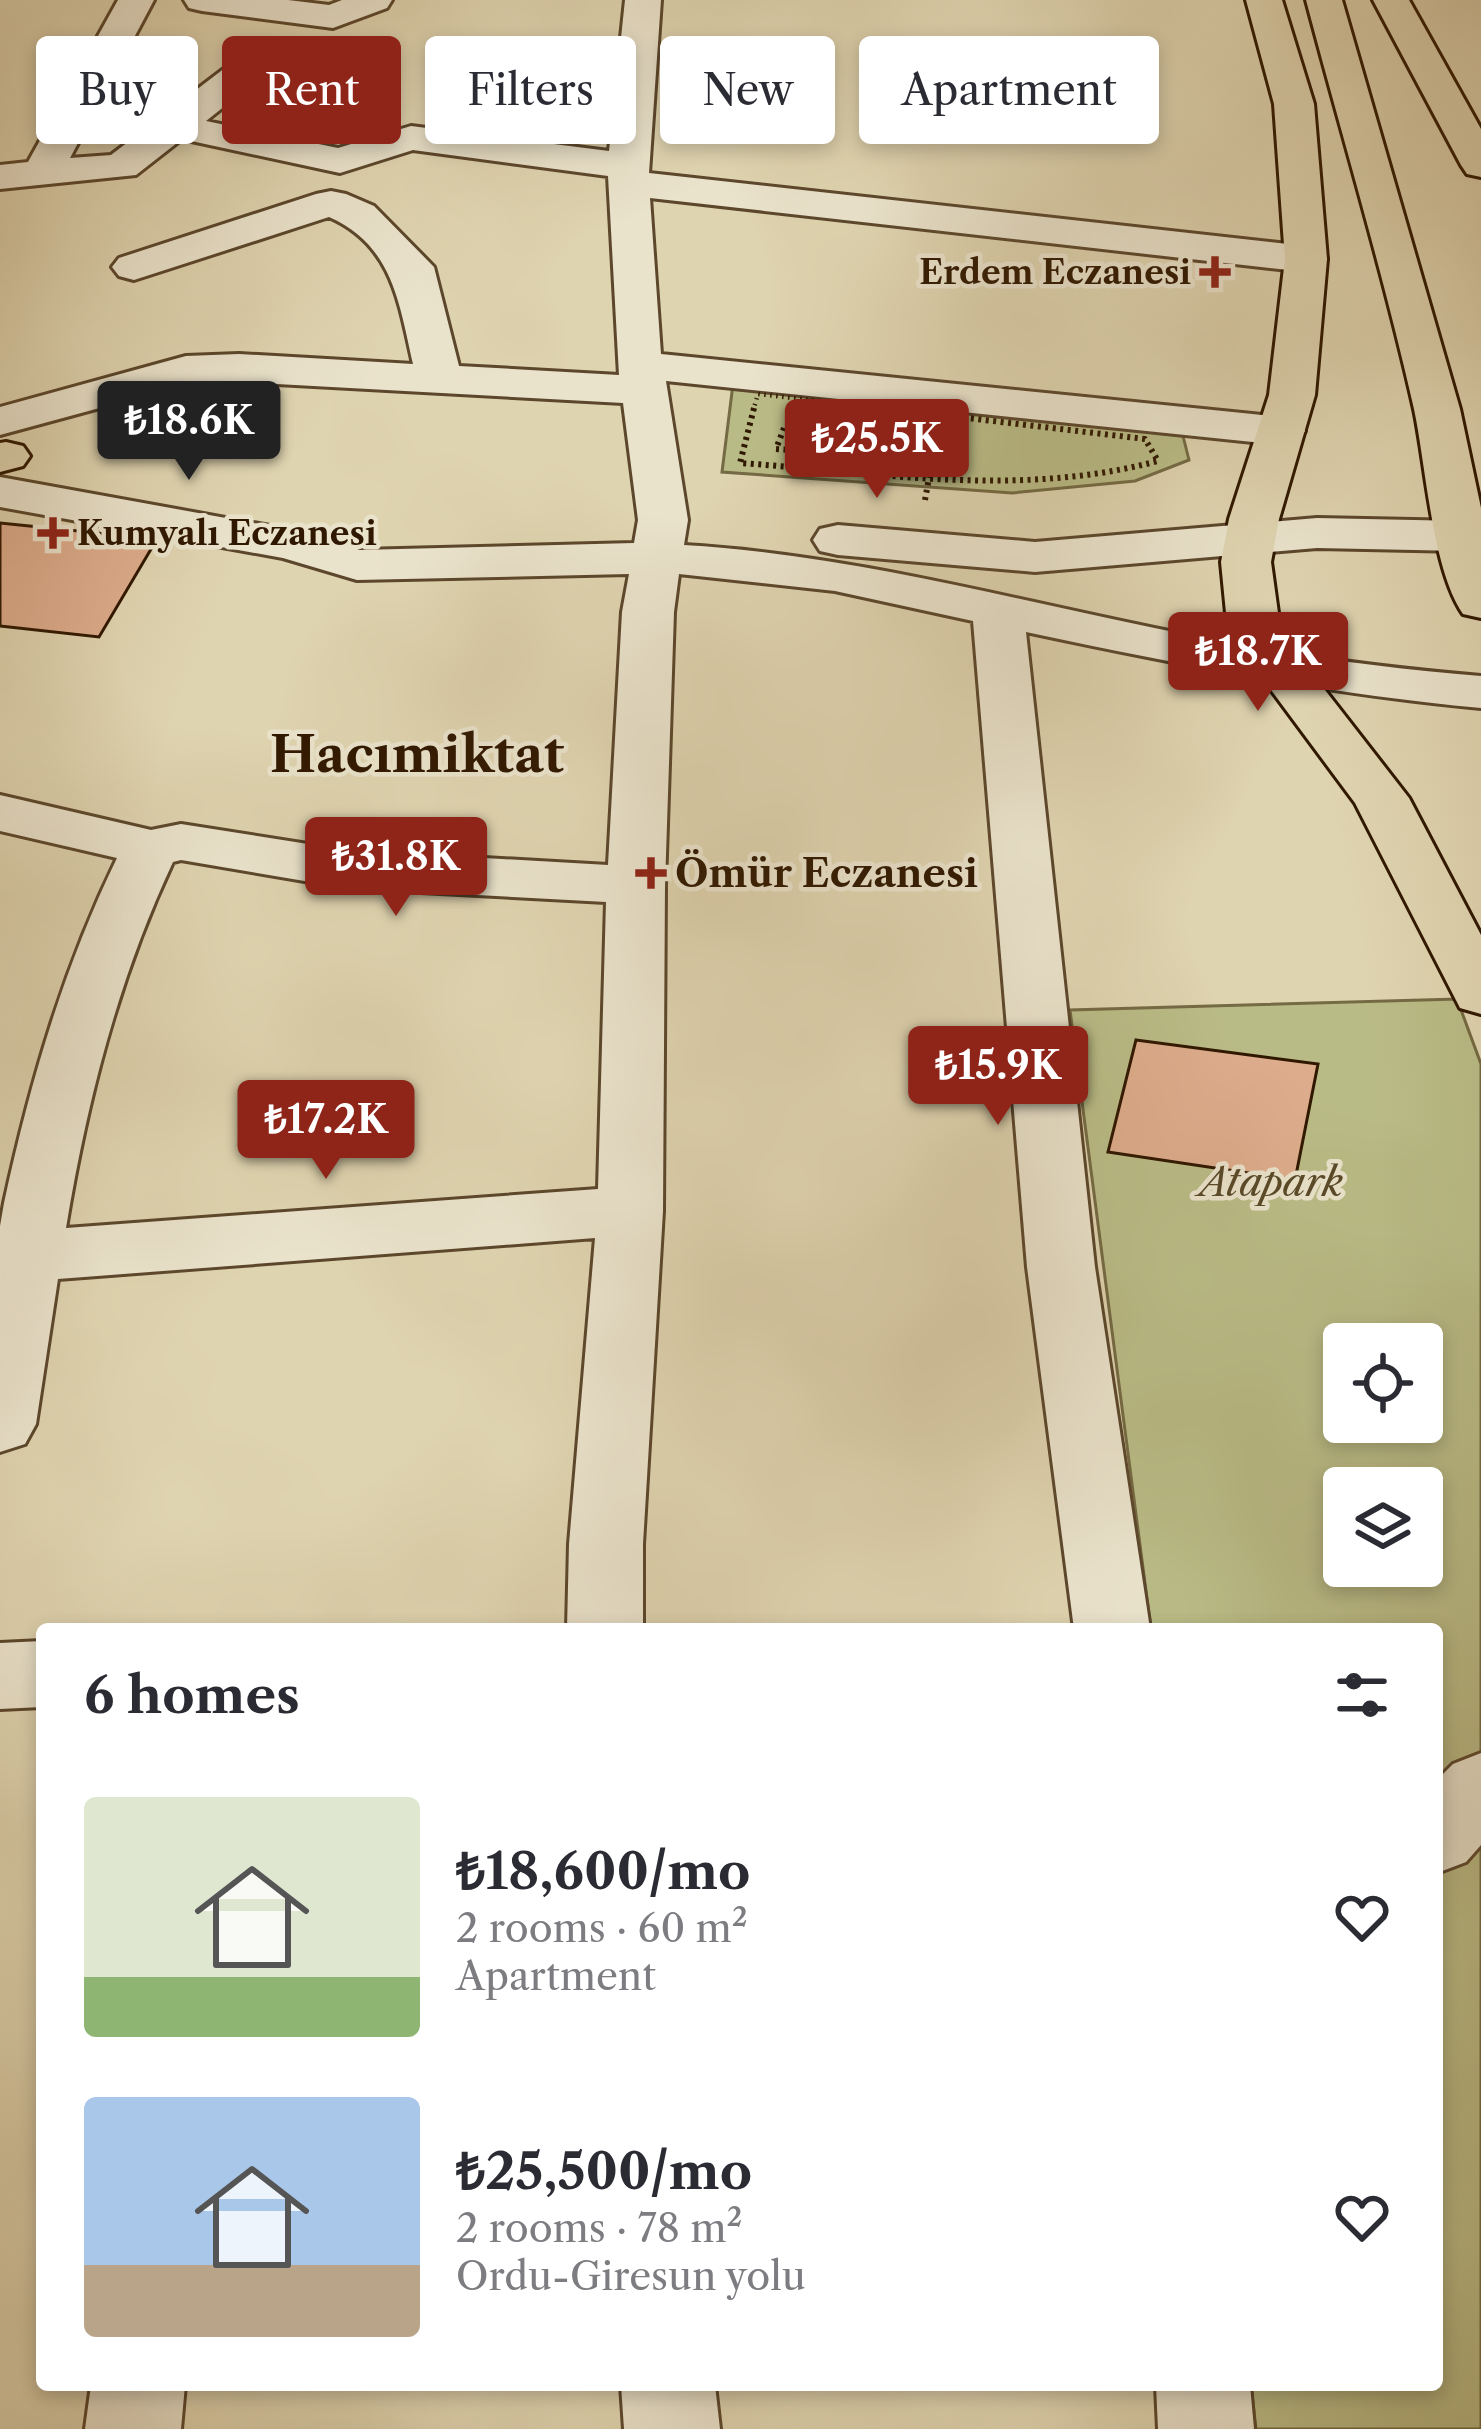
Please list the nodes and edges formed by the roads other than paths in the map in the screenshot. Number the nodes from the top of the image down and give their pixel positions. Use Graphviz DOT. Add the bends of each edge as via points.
graph roads {
  1 [pos="136,0"];
  2 [pos="202,0"];
  3 [pos="374,0"];
  4 [pos="643,0"];
  5 [pos="1264,0"];
  6 [pos="1324,0"];
  7 [pos="1391,0"];
  8 [pos="222,89"];
  9 [pos="198,108"];
  10 [pos="198,131"];
  11 [pos="151,144"];
  12 [pos="1481,165"];
  13 [pos="42,173"];
  14 [pos="628,174"];
  15 [pos="0,177"];
  16 [pos="1306,259"];
  17 [pos="134,267"];
  18 [pos="641,378"];
  19 [pos="439,380"];
  20 [pos="1281,431"];
  21 [pos="1,454"];
  22 [pos="1472,535"];
  23 [pos="660,539"];
  24 [pos="1250,541"];
  25 [pos="1481,603"];
  26 [pos="998,613"];
  27 [pos="1280,668"];
  28 [pos="1481,692"];
  29 [pos="0,813"];
  30 [pos="151,848"];
  31 [pos="637,885"];
  32 [pos="1481,993"];
  33 [pos="26,1119"];
  34 [pos="630,1211"];
  35 [pos="29,1256"];
  36 [pos="0,1424"];
  37 [pos="605,1623"];
  38 [pos="1111,1623"];
  39 [pos="36,1674"];
  40 [pos="0,1676"];
  41 [pos="1481,1790"];
  42 [pos="1443,1830"];
  43 [pos="137,2391"];
  44 [pos="669,2391"];
  45 [pos="1203,2391"];
  46 [pos="133,2429"];
  47 [pos="672,2429"];
  48 [pos="1206,2429"];
  1 -- 13 [label="street"];
  2 -- 3 [label="street" via="334,17"];
  4 -- 14 [label="street"];
  5 -- 16 [label="main road" via="1294,104"];
  6 -- 22 [label="main road"];
  7 -- 12 [label="main road"];
  8 -- 9 [label="street"];
  10 -- 14 [label="street" via="340,161 411,138"];
  11 -- 13 [label="street" via="122,166"];
  13 -- 15 [label="street"];
  14 -- 16 [label="street"];
  14 -- 18 [label="street"];
  16 -- 20 [label="main road"];
  17 -- 19 [label="street" via="331,203 359,215 412,267"];
  18 -- 19 [label="street"];
  18 -- 20 [label="street"];
  18 -- 23 [label="street"];
  19 -- 21 [label="street" via="186,370"];
  20 -- 24 [label="main road"];
  21 -- 23 [label="street" via="71,506 292,545 357,565 406,568"];
  22 -- 24 [label="street" via="1317,532"];
  22 -- 25 [label="main road"];
  23 -- 24 [label="street" via="1035,557"];
  23 -- 26 [label="street"];
  23 -- 31 [label="street" via="648,612"];
  24 -- 27 [label="main road" via="1252,613"];
  26 -- 27 [label="street"];
  26 -- 38 [label="street" via="1061,1267"];
  27 -- 28 [label="street"];
  27 -- 32 [label="main road" via="1381,798"];
  29 -- 30 [label="street"];
  30 -- 31 [label="street" via="181,842 346,869"];
  30 -- 33 [label="street"];
  31 -- 34 [label="street"];
  33 -- 35 [label="street"];
  34 -- 35 [label="street"];
  34 -- 37 [label="street"];
  35 -- 36 [label="street"];
  39 -- 40 [label="street"];
  41 -- 42 [label="street"];
  43 -- 46 [label="street"];
  44 -- 47 [label="street"];
  45 -- 48 [label="street"];
}
